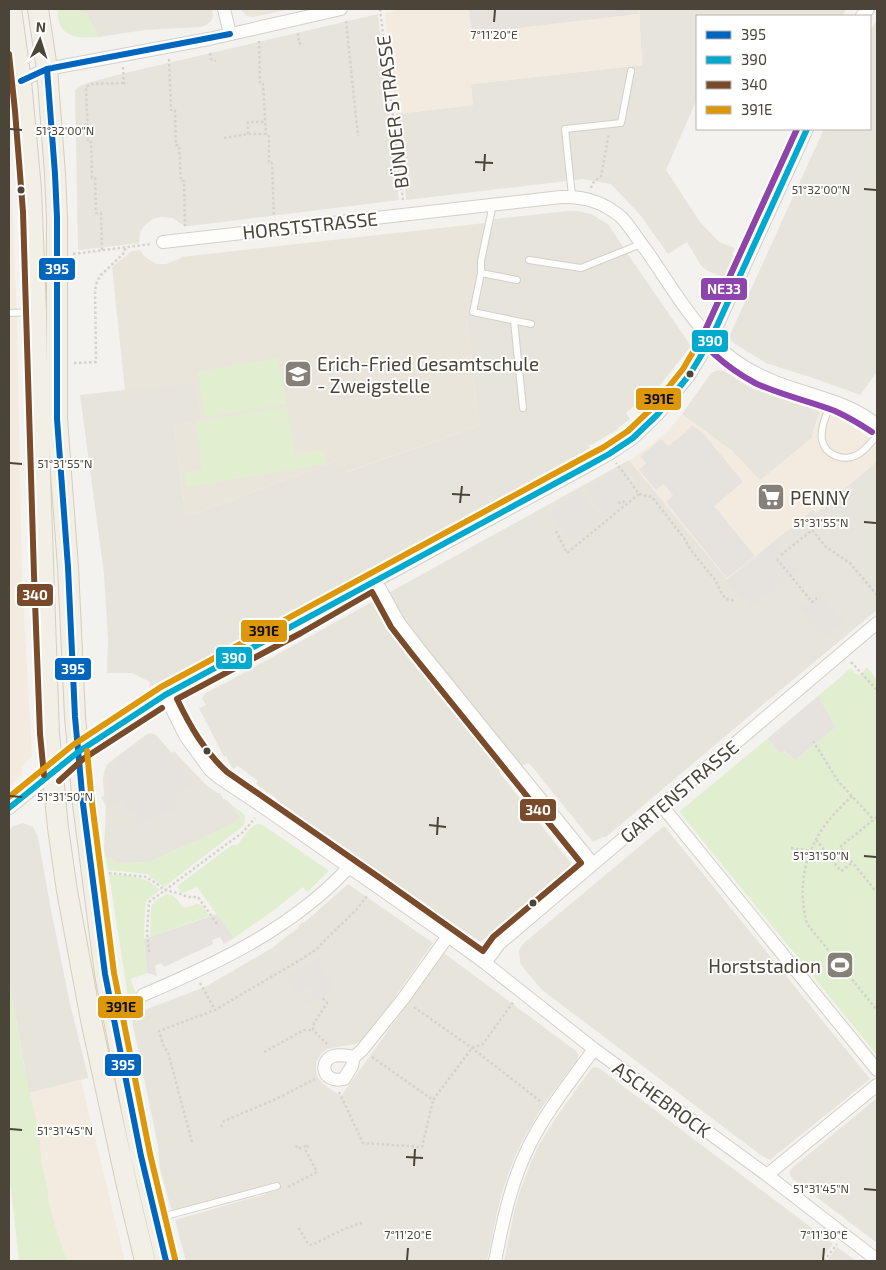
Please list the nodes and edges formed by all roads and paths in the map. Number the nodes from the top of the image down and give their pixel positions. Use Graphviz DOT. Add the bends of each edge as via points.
graph roads {
  1 [pos="11,9"];
  2 [pos="38,9"];
  3 [pos="224,9"];
  4 [pos="380,9"];
  5 [pos="343,13"];
  6 [pos="259,28"];
  7 [pos="230,34"];
  8 [pos="169,46"];
  9 [pos="122,55"];
  10 [pos="47,69"];
  11 [pos="631,72"];
  12 [pos="15,83"];
  13 [pos="265,122"];
  14 [pos="608,124"];
  15 [pos="806,130"];
  16 [pos="248,134"];
  17 [pos="266,134"];
  18 [pos="358,136"];
  19 [pos="224,138"];
  20 [pos="572,196"];
  21 [pos="588,199"];
  22 [pos="493,204"];
  23 [pos="405,214"];
  24 [pos="274,229"];
  25 [pos="185,240"];
  26 [pos="163,242"];
  27 [pos="641,244"];
  28 [pos="125,247"];
  29 [pos="102,250"];
  30 [pos="58,256"];
  31 [pos="529,260"];
  32 [pos="481,273"];
  33 [pos="517,280"];
  34 [pos="36,312"];
  35 [pos="9,313"];
  36 [pos="514,320"];
  37 [pos="531,324"];
  38 [pos="711,339"];
  39 [pos="57,364"];
  40 [pos="832,401"];
  41 [pos="523,408"];
  42 [pos="877,425"];
  43 [pos="877,436"];
  44 [pos="609,454"];
  45 [pos="639,494"];
  46 [pos="618,502"];
  47 [pos="626,505"];
  48 [pos="556,531"];
  49 [pos="782,555"];
  50 [pos="777,559"];
  51 [pos="376,580"];
  52 [pos="877,595"];
  53 [pos="817,598"];
  54 [pos="735,601"];
  55 [pos="877,623"];
  56 [pos="843,652"];
  57 [pos="877,690"];
  58 [pos="166,696"];
  59 [pos="813,741"];
  60 [pos="78,752"];
  61 [pos="53,774"];
  62 [pos="852,796"];
  63 [pos="662,806"];
  64 [pos="263,807"];
  65 [pos="9,808"];
  66 [pos="877,817"];
  67 [pos="874,820"];
  68 [pos="816,840"];
  69 [pos="791,848"];
  70 [pos="811,852"];
  71 [pos="852,862"];
  72 [pos="593,864"];
  73 [pos="348,867"];
  74 [pos="92,871"];
  75 [pos="375,885"];
  76 [pos="877,886"];
  77 [pos="164,890"];
  78 [pos="217,924"];
  79 [pos="448,936"];
  80 [pos="149,952"];
  81 [pos="485,963"];
  82 [pos="195,973"];
  83 [pos="521,992"];
  84 [pos="143,995"];
  85 [pos="324,998"];
  86 [pos="403,999"];
  87 [pos="215,1010"];
  88 [pos="877,1010"];
  89 [pos="113,1018"];
  90 [pos="312,1030"];
  91 [pos="472,1048"];
  92 [pos="594,1050"];
  93 [pos="264,1052"];
  94 [pos="358,1053"];
  95 [pos="339,1055"];
  96 [pos="877,1070"];
  97 [pos="332,1078"];
  98 [pos="877,1085"];
  99 [pos="433,1100"];
  100 [pos="551,1108"];
  101 [pos="221,1126"];
  102 [pos="192,1142"];
  103 [pos="295,1144"];
  104 [pos="767,1176"];
  105 [pos="277,1186"];
  106 [pos="287,1187"];
  107 [pos="156,1218"];
  108 [pos="364,1222"];
  109 [pos="299,1228"];
  110 [pos="844,1235"];
  111 [pos="877,1260"];
  112 [pos="145,1261"];
  113 [pos="166,1261"];
  114 [pos="495,1261"];
  115 [pos="824,1261"];
  1 -- 12 [label="main road"];
  2 -- 10 [label="main road"];
  3 -- 7 [label="street"];
  4 -- 23 [label="path, BÜNDER STRASSE"];
  5 -- 6 [label="street"];
  5 -- 18 [label="path"];
  6 -- 7 [label="street"];
  6 -- 13 [label="path" via="260,84 263,84"];
  7 -- 8 [label="street"];
  8 -- 9 [label="street"];
  8 -- 25 [label="path" via="171,110 175,110 180,181 184,181"];
  9 -- 10 [label="street"];
  9 -- 29 [label="path" via="126,83 86,87 88,142 91,142 96,213 101,213"];
  10 -- 12 [label="street"];
  10 -- 30 [label="main road"];
  11 -- 14 [label="lane" via="621,123"];
  12 -- 34 [label="main road" via="31,189"];
  13 -- 16 [label="path" via="248,122"];
  13 -- 17 [label="path"];
  14 -- 20 [label="lane" via="565,129"];
  14 -- 21 [label="path" via="601,176 592,184"];
  15 -- 38 [label="street"];
  16 -- 17 [label="path"];
  16 -- 19 [label="path"];
  17 -- 24 [label="path" via="269,163 272,164"];
  20 -- 21 [label="street, HORSTSTRASSE"];
  20 -- 22 [label="street, HORSTSTRASSE"];
  21 -- 27 [label="street, HORSTSTRASSE" via="620,216"];
  22 -- 23 [label="street, HORSTSTRASSE"];
  22 -- 32 [label="lane"];
  23 -- 24 [label="street, HORSTSTRASSE"];
  24 -- 25 [label="street, HORSTSTRASSE"];
  25 -- 26 [label="street, HORSTSTRASSE"];
  26 -- 28 [label="path"];
  27 -- 31 [label="lane" via="581,268"];
  27 -- 38 [label="street, HORSTSTRASSE"];
  28 -- 29 [label="path"];
  28 -- 39 [label="path" via="125,252 97,281 96,362"];
  29 -- 30 [label="path"];
  30 -- 39 [label="main road"];
  32 -- 33 [label="lane"];
  32 -- 36 [label="lane" via="473,312"];
  34 -- 35 [label="lane"];
  34 -- 61 [label="main road" via="48,727"];
  36 -- 37 [label="lane"];
  36 -- 41 [label="lane"];
  38 -- 40 [label="street, HORSTSTRASSE" via="740,364 767,378"];
  38 -- 44 [label="street" via="690,374 656,416 633,438"];
  39 -- 60 [label="main road" via="57,419"];
  40 -- 42 [label="street, HORSTSTRASSE" via="858,412"];
  40 -- 43 [label="lane" via="823,426 822,440 830,452 840,458 856,455"];
  44 -- 45 [label="path"];
  44 -- 51 [label="street"];
  45 -- 47 [label="path"];
  45 -- 54 [label="path" via="652,498 726,599"];
  46 -- 47 [label="path" via="623,501"];
  47 -- 48 [label="path" via="566,553"];
  49 -- 52 [label="path" via="812,530 826,547 850,563"];
  50 -- 53 [label="path" via="812,602"];
  51 -- 58 [label="street"];
  51 -- 72 [label="street" via="399,622 419,649"];
  55 -- 56 [label="street, GARTENSTRASSE"];
  56 -- 57 [label="path"];
  56 -- 63 [label="street, GARTENSTRASSE"];
  58 -- 60 [label="street"];
  58 -- 64 [label="street, ASCHEBROCK" via="186,737 210,770"];
  59 -- 62 [label="path" via="836,778"];
  60 -- 61 [label="street"];
  60 -- 74 [label="main road"];
  61 -- 65 [label="street"];
  61 -- 112 [label="main road" via="67,891 91,1020"];
  62 -- 67 [label="path"];
  62 -- 68 [label="path"];
  63 -- 72 [label="street, GARTENSTRASSE"];
  63 -- 96 [label="street"];
  64 -- 73 [label="street, ASCHEBROCK"];
  64 -- 77 [label="path" via="243,832"];
  66 -- 67 [label="path"];
  67 -- 71 [label="path" via="840,847"];
  68 -- 70 [label="path"];
  68 -- 71 [label="path" via="841,871"];
  69 -- 70 [label="path"];
  70 -- 88 [label="path" via="802,885 807,924"];
  71 -- 76 [label="path" via="874,889"];
  72 -- 81 [label="street, GARTENSTRASSE" via="499,944"];
  73 -- 75 [label="street, ASCHEBROCK"];
  73 -- 82 [label="street" via="309,905 280,926"];
  74 -- 77 [label="path" via="146,877"];
  74 -- 89 [label="main road"];
  75 -- 79 [label="street, ASCHEBROCK"];
  75 -- 87 [label="path" via="356,910 317,949"];
  77 -- 78 [label="path" via="188,898 198,897"];
  77 -- 80 [label="path" via="148,906"];
  79 -- 81 [label="street, ASCHEBROCK"];
  79 -- 86 [label="street"];
  81 -- 83 [label="street, ASCHEBROCK"];
  82 -- 84 [label="street"];
  82 -- 87 [label="path"];
  83 -- 91 [label="path" via="483,1044"];
  83 -- 92 [label="street, ASCHEBROCK"];
  84 -- 89 [label="path" via="145,1008"];
  85 -- 90 [label="path" via="327,1003"];
  86 -- 91 [label="path"];
  86 -- 94 [label="street"];
  87 -- 102 [label="path" via="159,1032 168,1052"];
  89 -- 107 [label="main road"];
  90 -- 93 [label="path" via="304,1030"];
  90 -- 95 [label="path"];
  91 -- 99 [label="path"];
  91 -- 100 [label="path"];
  92 -- 100 [label="street"];
  92 -- 104 [label="street, ASCHEBROCK"];
  94 -- 95 [label="street"];
  94 -- 97 [label="street" via="344,1079"];
  94 -- 99 [label="path"];
  95 -- 97 [label="street" via="326,1060 324,1068"];
  97 -- 99 [label="path" via="363,1143 422,1147"];
  97 -- 101 [label="path" via="317,1077 224,1121"];
  98 -- 104 [label="street"];
  100 -- 114 [label="street" via="529,1145 512,1188"];
  103 -- 106 [label="path" via="298,1149 308,1145 306,1151 317,1172"];
  104 -- 110 [label="street, ASCHEBROCK"];
  105 -- 107 [label="lane"];
  107 -- 113 [label="main road"];
  108 -- 109 [label="path" via="312,1245 308,1244"];
  110 -- 111 [label="street, ASCHEBROCK"];
  110 -- 115 [label="path"];
}
